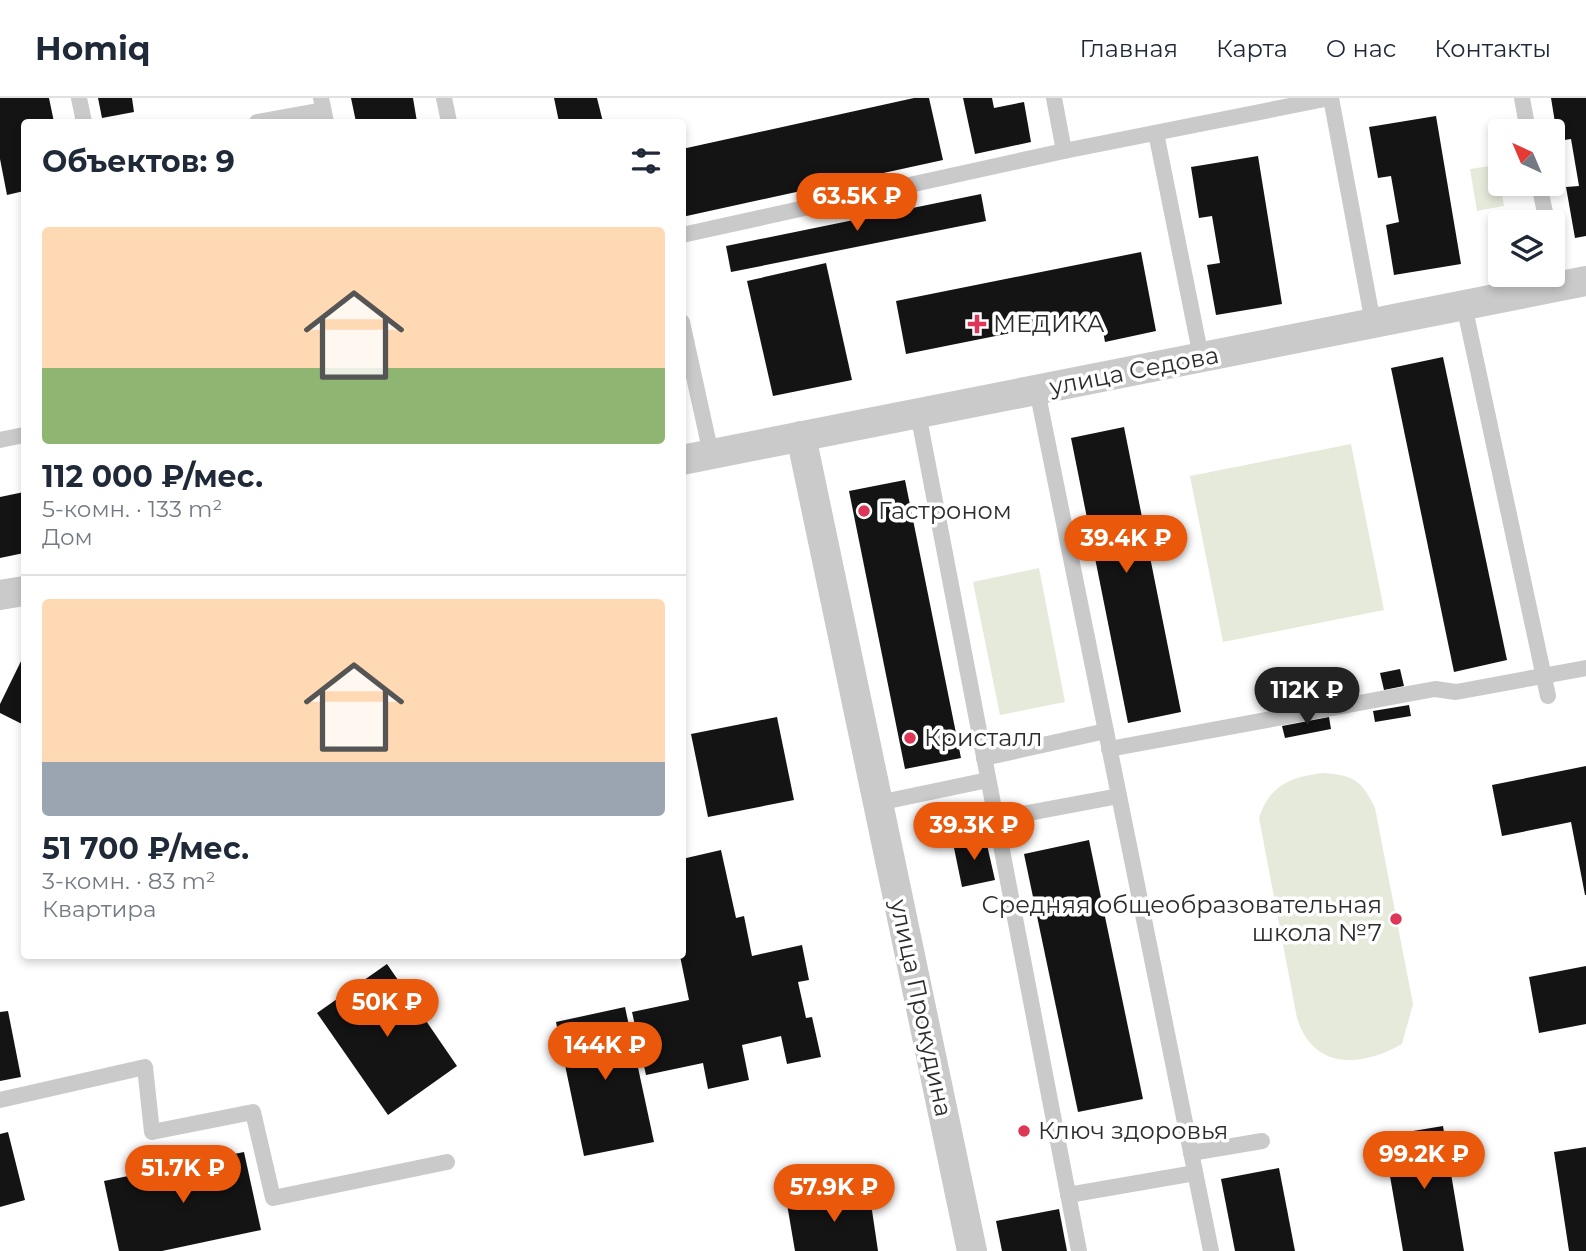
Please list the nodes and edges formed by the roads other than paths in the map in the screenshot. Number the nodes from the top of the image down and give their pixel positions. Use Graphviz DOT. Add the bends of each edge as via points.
graph roads {
  1 [pos="79,98"];
  2 [pos="444,98"];
  3 [pos="1054,98"];
  4 [pos="1330,98"];
  5 [pos="1522,98"];
  6 [pos="323,110"];
  7 [pos="83,119"];
  8 [pos="274,119"];
  9 [pos="448,119"];
  10 [pos="1526,119"];
  11 [pos="1156,133"];
  12 [pos="1064,151"];
  13 [pos="686,234"];
  14 [pos="1565,266"];
  15 [pos="1579,284"];
  16 [pos="1464,305"];
  17 [pos="1373,323"];
  18 [pos="1201,357"];
  19 [pos="686,361"];
  20 [pos="1037,390"];
  21 [pos="918,413"];
  22 [pos="21,436"];
  23 [pos="801,436"];
  24 [pos="0,440"];
  25 [pos="696,457"];
  26 [pos="21,592"];
  27 [pos="0,596"];
  28 [pos="1586,668"];
  29 [pos="1544,677"];
  30 [pos="1548,696"];
  31 [pos="1105,731"];
  32 [pos="1109,749"];
  33 [pos="984,758"];
  34 [pos="988,780"];
  35 [pos="1119,796"];
  36 [pos="878,803"];
  37 [pos="996,819"];
  38 [pos="0,1100"];
  39 [pos="1262,1141"];
  40 [pos="1191,1153"];
  41 [pos="447,1162"];
  42 [pos="1195,1173"];
  43 [pos="1068,1195"];
  44 [pos="972,1251"];
  45 [pos="1079,1251"];
  46 [pos="1211,1251"];
  1 -- 7 [label="lane"];
  2 -- 9 [label="lane"];
  3 -- 12 [label="lane"];
  4 -- 11 [label="lane"];
  4 -- 17 [label="lane"];
  5 -- 10 [label="lane"];
  6 -- 8 [label="lane"];
  11 -- 12 [label="lane"];
  11 -- 18 [label="lane"];
  12 -- 13 [label="lane"];
  14 -- 15 [label="lane"];
  15 -- 16 [label="street, улица Седова"];
  16 -- 17 [label="street, улица Седова"];
  16 -- 29 [label="lane"];
  17 -- 18 [label="street, улица Седова"];
  18 -- 20 [label="street, улица Седова"];
  19 -- 25 [label="lane"];
  20 -- 21 [label="street, улица Седова"];
  20 -- 31 [label="lane"];
  21 -- 23 [label="street, улица Седова"];
  21 -- 33 [label="lane"];
  22 -- 24 [label="lane"];
  23 -- 25 [label="street, улица Седова"];
  23 -- 36 [label="street, улица Прокудина"];
  26 -- 27 [label="street"];
  28 -- 29 [label="lane"];
  29 -- 30 [label="lane"];
  29 -- 32 [label="lane" via="1456,692 1435,689"];
  31 -- 32 [label="lane"];
  31 -- 33 [label="lane"];
  32 -- 35 [label="lane"];
  33 -- 34 [label="lane"];
  34 -- 36 [label="lane"];
  34 -- 37 [label="lane"];
  35 -- 37 [label="lane"];
  35 -- 40 [label="lane"];
  36 -- 44 [label="street, улица Прокудина"];
  37 -- 43 [label="lane"];
  38 -- 41 [label="lane" via="145,1067 152,1132 253,1112 272,1198"];
  39 -- 40 [label="lane"];
  40 -- 42 [label="lane"];
  42 -- 43 [label="lane"];
  42 -- 46 [label="lane"];
  43 -- 45 [label="lane"];
}
